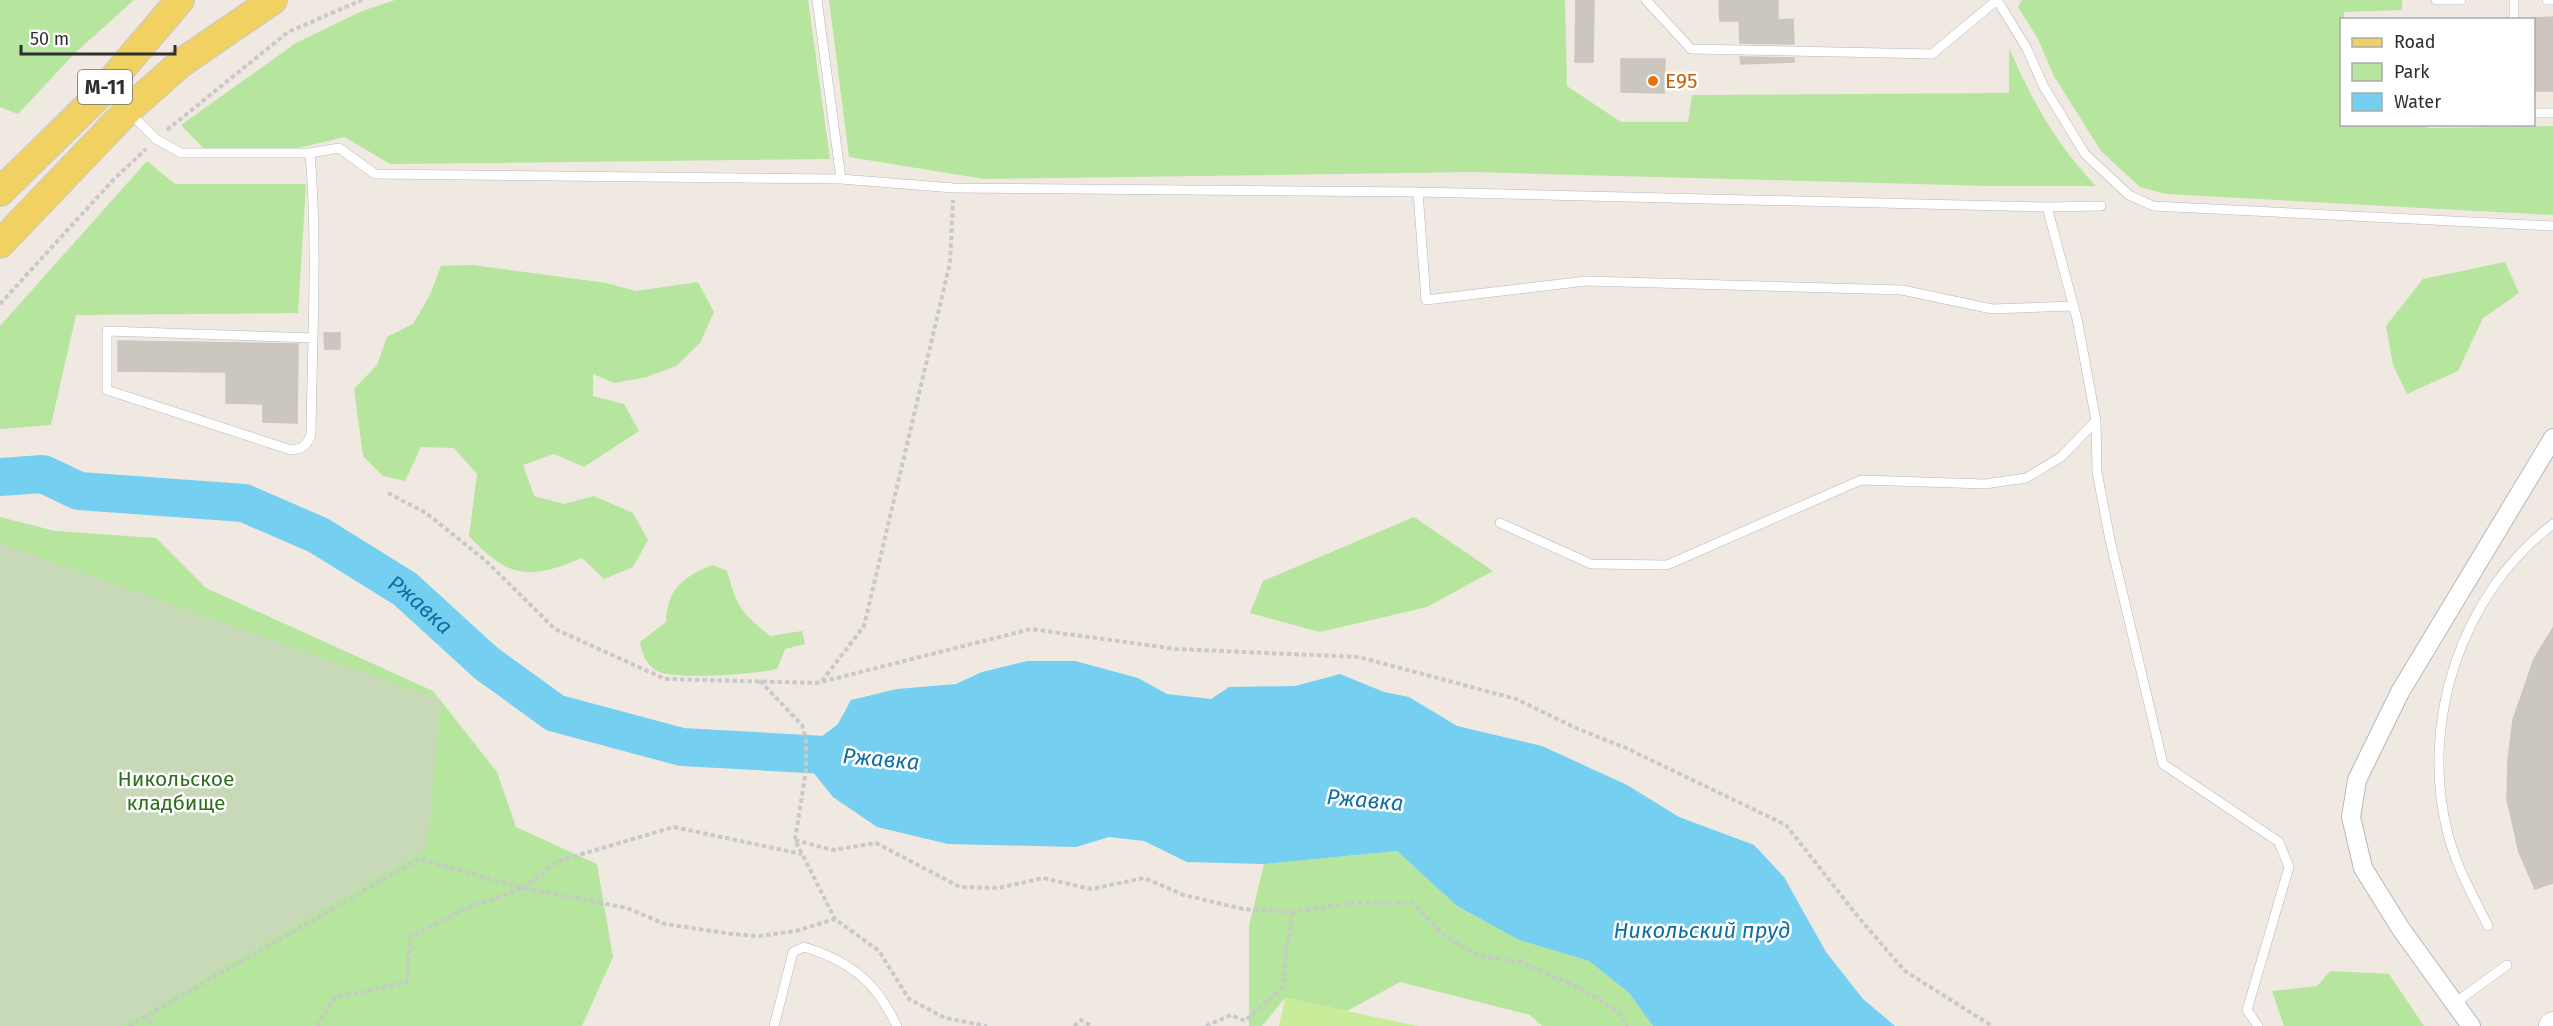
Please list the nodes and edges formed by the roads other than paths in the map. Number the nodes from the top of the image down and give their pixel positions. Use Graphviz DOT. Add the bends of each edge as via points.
graph roads {
  1 [pos="180,0"];
  2 [pos="273,0"];
  3 [pos="817,0"];
  4 [pos="1646,0"];
  5 [pos="1997,0"];
  6 [pos="2436,0"];
  7 [pos="2461,0"];
  8 [pos="2514,0"];
  9 [pos="2547,0"];
  10 [pos="2553,0"];
  11 [pos="2514,18"];
  12 [pos="128,110"];
  13 [pos="2535,113"];
  14 [pos="2553,113"];
  15 [pos="310,153"];
  16 [pos="841,179"];
  17 [pos="0,192"];
  18 [pos="1418,192"];
  19 [pos="2101,206"];
  20 [pos="2047,207"];
  21 [pos="2553,226"];
  22 [pos="0,244"];
  23 [pos="2073,306"];
  24 [pos="312,338"];
  25 [pos="2097,421"];
  26 [pos="2550,448"];
  27 [pos="1500,524"];
  28 [pos="2553,524"];
  29 [pos="2488,926"];
  30 [pos="2507,965"];
  31 [pos="2455,1003"];
  32 [pos="774,1026"];
  33 [pos="897,1026"];
  34 [pos="2258,1026"];
  35 [pos="2471,1026"];
  1 -- 17 [label="main road, М-11" via="100,94"];
  2 -- 12 [label="main road" via="181,63"];
  3 -- 16 [label="lane"];
  4 -- 5 [label="lane" via="1691,49 1932,54"];
  5 -- 21 [label="lane" via="2085,154 2129,195 2153,206"];
  6 -- 7 [label="lane"];
  8 -- 11 [label="lane"];
  9 -- 10 [label="lane"];
  12 -- 15 [label="lane" via="156,139 181,153"];
  12 -- 22 [label="main road"];
  13 -- 14 [label="lane"];
  15 -- 16 [label="lane" via="339,148 375,174"];
  15 -- 24 [label="lane" via="314,203"];
  16 -- 18 [label="lane" via="954,188"];
  18 -- 20 [label="lane"];
  18 -- 23 [label="lane" via="1426,300 1586,281 1902,290 1992,309"];
  19 -- 20 [label="lane"];
  20 -- 23 [label="lane"];
  23 -- 25 [label="lane"];
  24 -- 24 [label="lane" via="107,331 107,390 291,450 300,449 311,435"];
  25 -- 27 [label="lane" via="2061,457 2026,478 1985,484 1861,480 1667,565 1591,564"];
  25 -- 34 [label="lane" via="2097,472 2110,540 2163,764 2279,842 2289,867 2247,1010"];
  26 -- 31 [label="street" via="2400,692 2357,780 2351,817 2363,868"];
  28 -- 29 [label="lane" via="2521,553 2489,592 2465,635 2447,687 2439,784 2448,834 2465,881"];
  30 -- 31 [label="lane"];
  31 -- 35 [label="street"];
  32 -- 33 [label="lane" via="793,952 804,947 829,955 863,978 878,993"];
}
